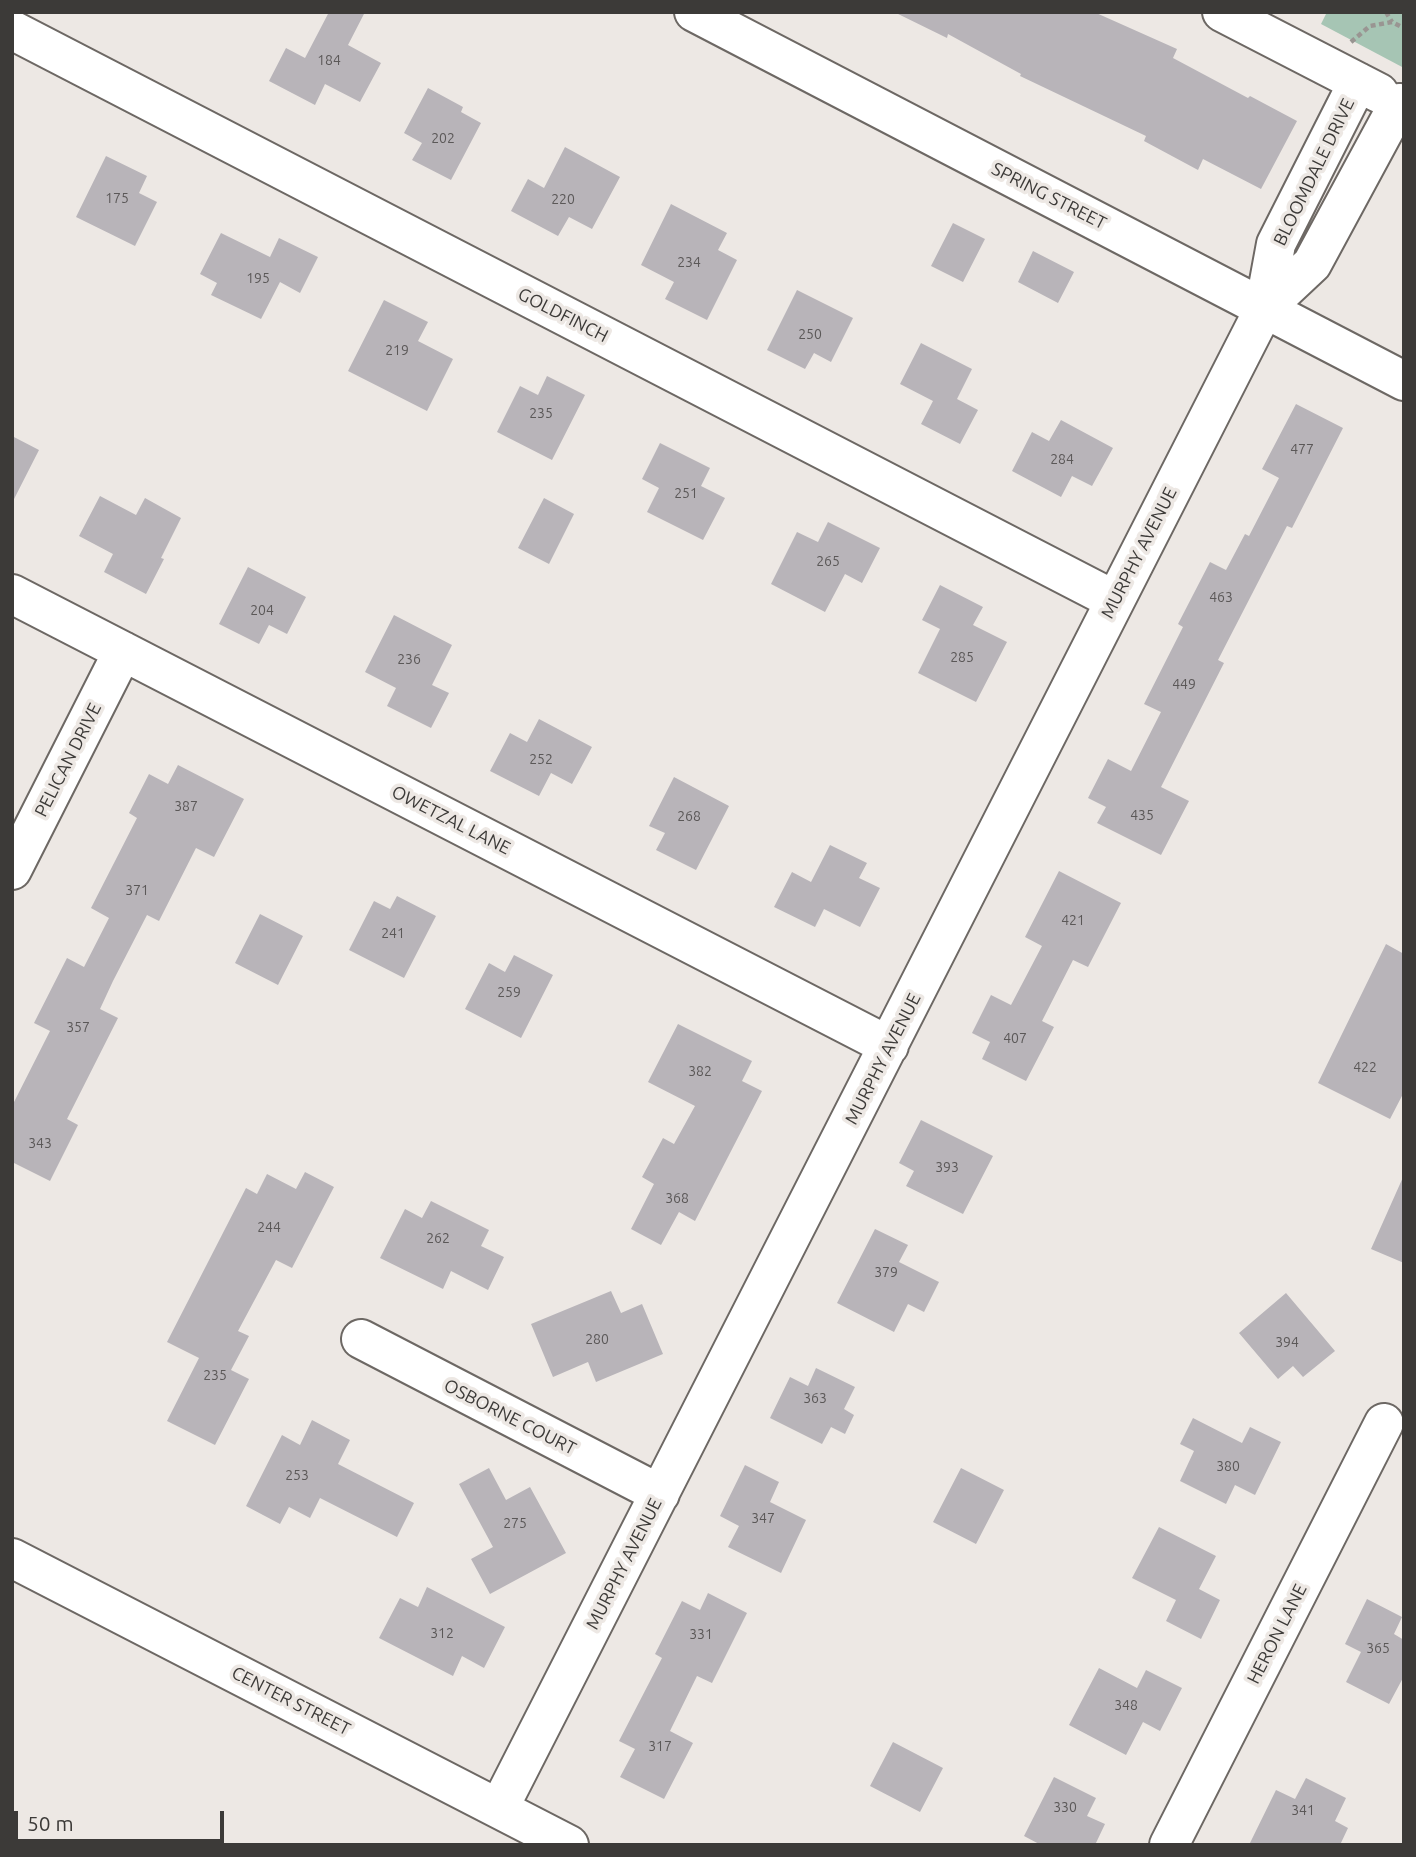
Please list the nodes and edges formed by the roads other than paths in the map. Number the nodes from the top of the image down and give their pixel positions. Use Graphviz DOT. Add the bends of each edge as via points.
graph roads {
  1 [pos="694,12"];
  2 [pos="1222,12"];
  3 [pos="12,30"];
  4 [pos="1347,76"];
  5 [pos="1401,104"];
  6 [pos="1264,309"];
  7 [pos="1404,381"];
  8 [pos="12,594"];
  9 [pos="1114,600"];
  10 [pos="123,651"];
  11 [pos="12,870"];
  12 [pos="890,1046"];
  13 [pos="361,1339"];
  14 [pos="1384,1423"];
  15 [pos="660,1494"];
  16 [pos="12,1558"];
  17 [pos="499,1808"];
  18 [pos="569,1845"];
  19 [pos="1169,1845"];
  1 -- 6 [label="street, SPRING STREET"];
  2 -- 4 [label="street"];
  3 -- 9 [label="street, GOLDFINCH"];
  4 -- 5 [label="street"];
  4 -- 6 [label="street, BLOOMDALE DRIVE" via="1276,244"];
  5 -- 6 [label="street" via="1312,264"];
  6 -- 7 [label="street, SPRING STREET"];
  6 -- 9 [label="street, MURPHY AVENUE"];
  8 -- 10 [label="street, OWETZAL LANE"];
  9 -- 12 [label="street, MURPHY AVENUE"];
  10 -- 11 [label="street, PELICAN DRIVE"];
  10 -- 12 [label="street, OWETZAL LANE"];
  12 -- 15 [label="street, MURPHY AVENUE"];
  13 -- 15 [label="street, OSBORNE COURT"];
  14 -- 19 [label="street, HERON LANE"];
  15 -- 17 [label="street, MURPHY AVENUE"];
  16 -- 17 [label="street, CENTER STREET"];
  17 -- 18 [label="street, CENTER STREET"];
}
